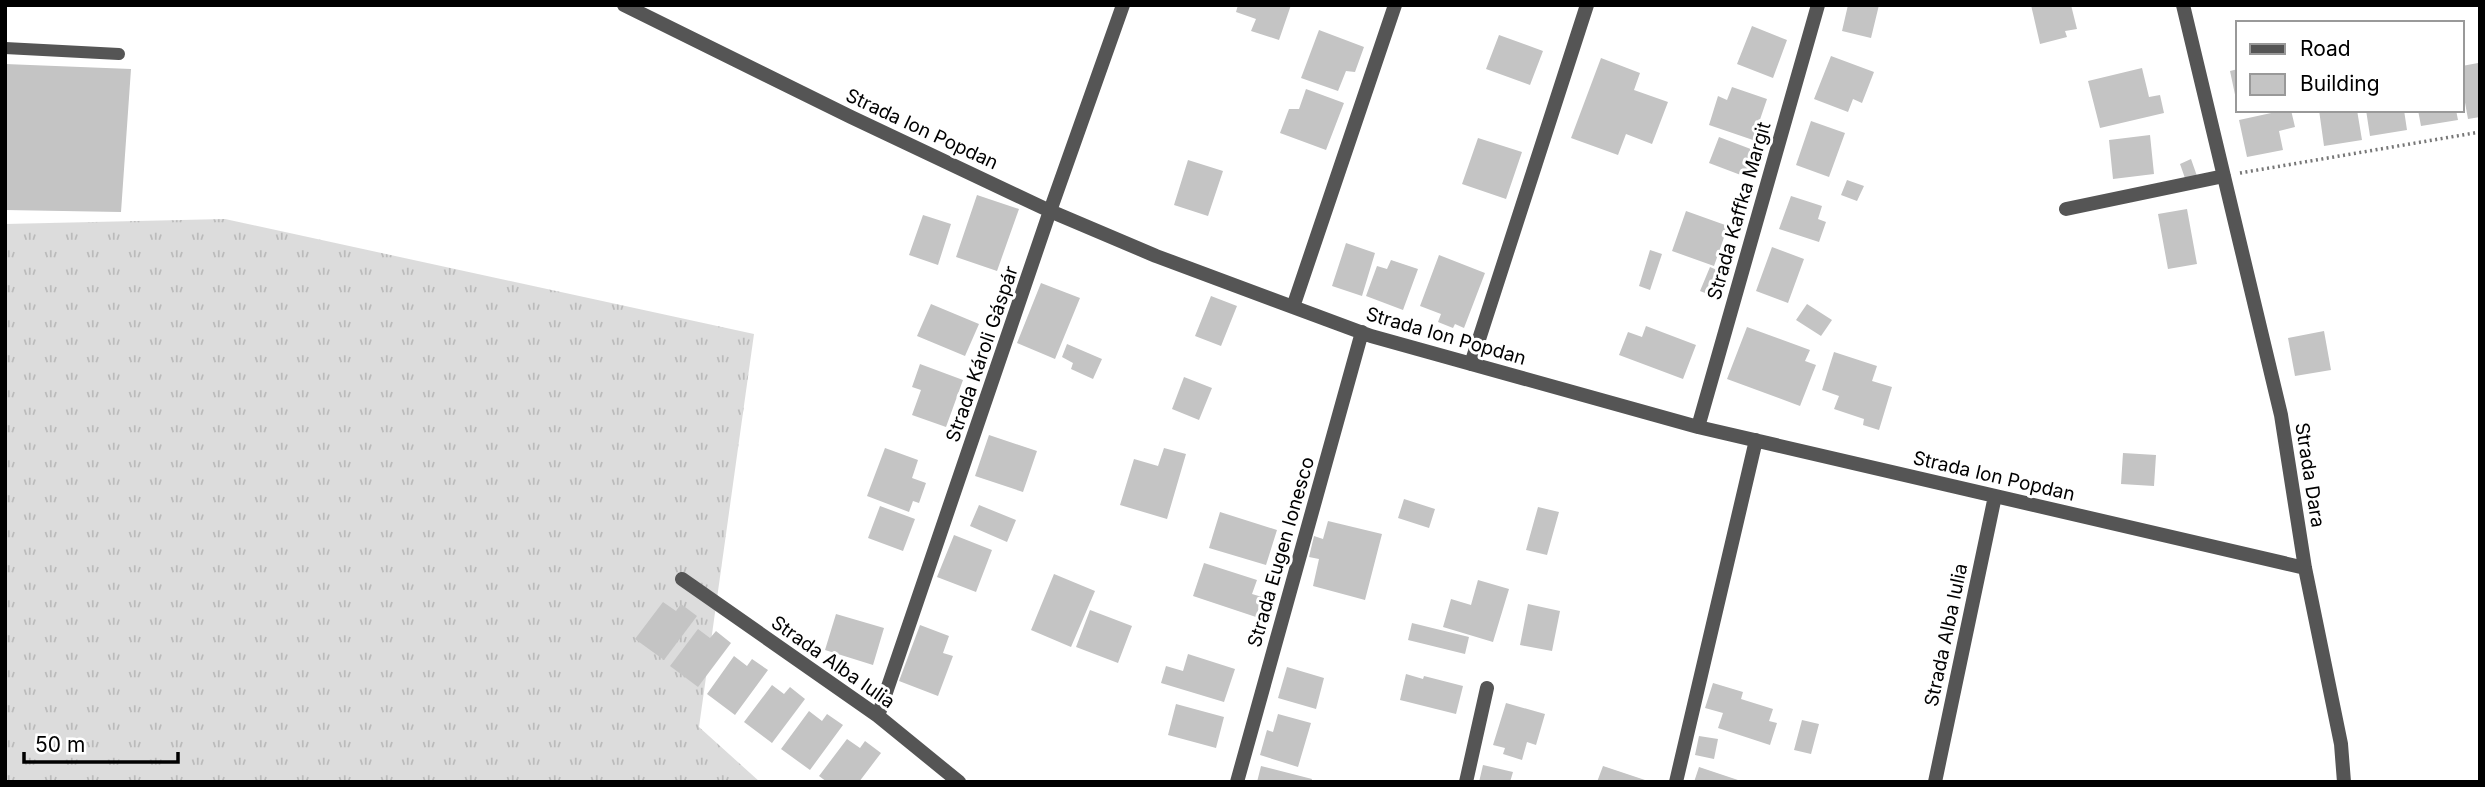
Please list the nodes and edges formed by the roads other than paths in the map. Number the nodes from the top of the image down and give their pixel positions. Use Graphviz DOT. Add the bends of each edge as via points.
graph roads {
  1 [pos="624,5"];
  2 [pos="1124,5"];
  3 [pos="1395,5"];
  4 [pos="1587,5"];
  5 [pos="1818,5"];
  6 [pos="2183,5"];
  7 [pos="5,48"];
  8 [pos="119,54"];
  9 [pos="2224,176"];
  10 [pos="2066,209"];
  11 [pos="1051,211"];
  12 [pos="1293,307"];
  13 [pos="1362,332"];
  14 [pos="1471,363"];
  15 [pos="1698,427"];
  16 [pos="1756,440"];
  17 [pos="1995,496"];
  18 [pos="2305,568"];
  19 [pos="681,579"];
  20 [pos="1486,688"];
  21 [pos="878,716"];
  22 [pos="959,782"];
  23 [pos="1237,782"];
  24 [pos="1466,782"];
  25 [pos="1676,782"];
  26 [pos="1935,782"];
  27 [pos="2344,782"];
  1 -- 11 [label="street, Strada Ion Popdan"];
  2 -- 11 [label="street, Strada Károli Gáspár"];
  3 -- 12 [label="street"];
  4 -- 14 [label="street"];
  5 -- 15 [label="street, Strada Kaffka Margit"];
  6 -- 9 [label="street, Strada Dara"];
  7 -- 8 [label="lane"];
  9 -- 10 [label="street"];
  9 -- 18 [label="street, Strada Dara" via="2281,415"];
  11 -- 12 [label="street, Strada Ion Popdan"];
  11 -- 21 [label="street, Strada Károli Gáspár"];
  12 -- 13 [label="street, Strada Ion Popdan"];
  13 -- 14 [label="street, Strada Ion Popdan"];
  13 -- 23 [label="street, Strada Eugen Ionesco"];
  14 -- 15 [label="street, Strada Ion Popdan"];
  15 -- 16 [label="street, Strada Ion Popdan"];
  16 -- 17 [label="street, Strada Ion Popdan"];
  16 -- 25 [label="street"];
  17 -- 18 [label="street, Strada Ion Popdan"];
  17 -- 26 [label="street, Strada Alba Iulia"];
  18 -- 27 [label="street, Strada Dara" via="2341,744"];
  19 -- 21 [label="street, Strada Alba Iulia"];
  20 -- 24 [label="street"];
  21 -- 22 [label="street, Strada Alba Iulia"];
}
